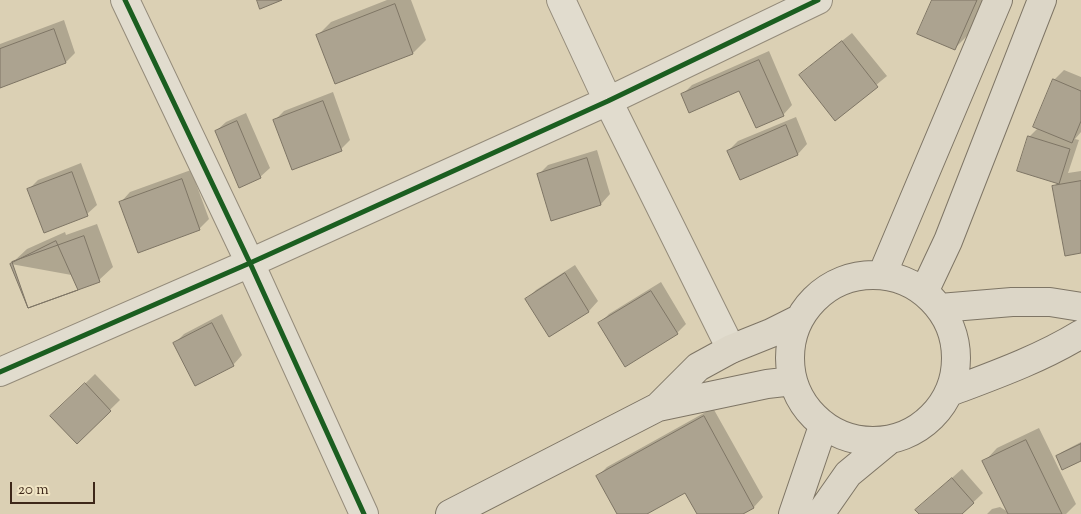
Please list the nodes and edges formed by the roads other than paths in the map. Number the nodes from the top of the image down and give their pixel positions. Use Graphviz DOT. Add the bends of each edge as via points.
graph roads {
  1 [pos="125,0"];
  2 [pos="561,0"];
  3 [pos="818,0"];
  4 [pos="998,0"];
  5 [pos="1042,0"];
  6 [pos="608,101"];
  7 [pos="250,263"];
  8 [pos="882,275"];
  9 [pos="932,300"];
  10 [pos="1081,307"];
  11 [pos="799,319"];
  12 [pos="1081,334"];
  13 [pos="731,349"];
  14 [pos="0,372"];
  15 [pos="793,381"];
  16 [pos="950,392"];
  17 [pos="658,407"];
  18 [pos="823,426"];
  19 [pos="888,441"];
  20 [pos="364,514"];
  21 [pos="450,514"];
  22 [pos="793,514"];
  23 [pos="820,514"];
  1 -- 7 [label="street"];
  2 -- 6 [label="street"];
  3 -- 6 [label="street"];
  4 -- 8 [label="highway"];
  5 -- 9 [label="highway" via="948,240"];
  6 -- 7 [label="street"];
  6 -- 13 [label="street"];
  7 -- 14 [label="street"];
  7 -- 20 [label="street"];
  8 -- 9 [label="highway" via="897,278"];
  8 -- 11 [label="highway" via="850,278 820,293"];
  9 -- 10 [label="highway" via="1050,302"];
  9 -- 16 [label="highway" via="951,327 956,346"];
  11 -- 13 [label="highway"];
  11 -- 15 [label="highway" via="792,339"];
  12 -- 16 [label="highway" via="1044,355"];
  13 -- 17 [label="highway" via="698,367"];
  15 -- 17 [label="highway"];
  15 -- 18 [label="highway" via="804,406"];
  16 -- 19 [label="highway" via="935,415 914,432"];
  17 -- 21 [label="highway"];
  18 -- 19 [label="highway" via="843,437 865,442"];
  18 -- 22 [label="highway"];
  19 -- 23 [label="highway" via="848,474"];
}
